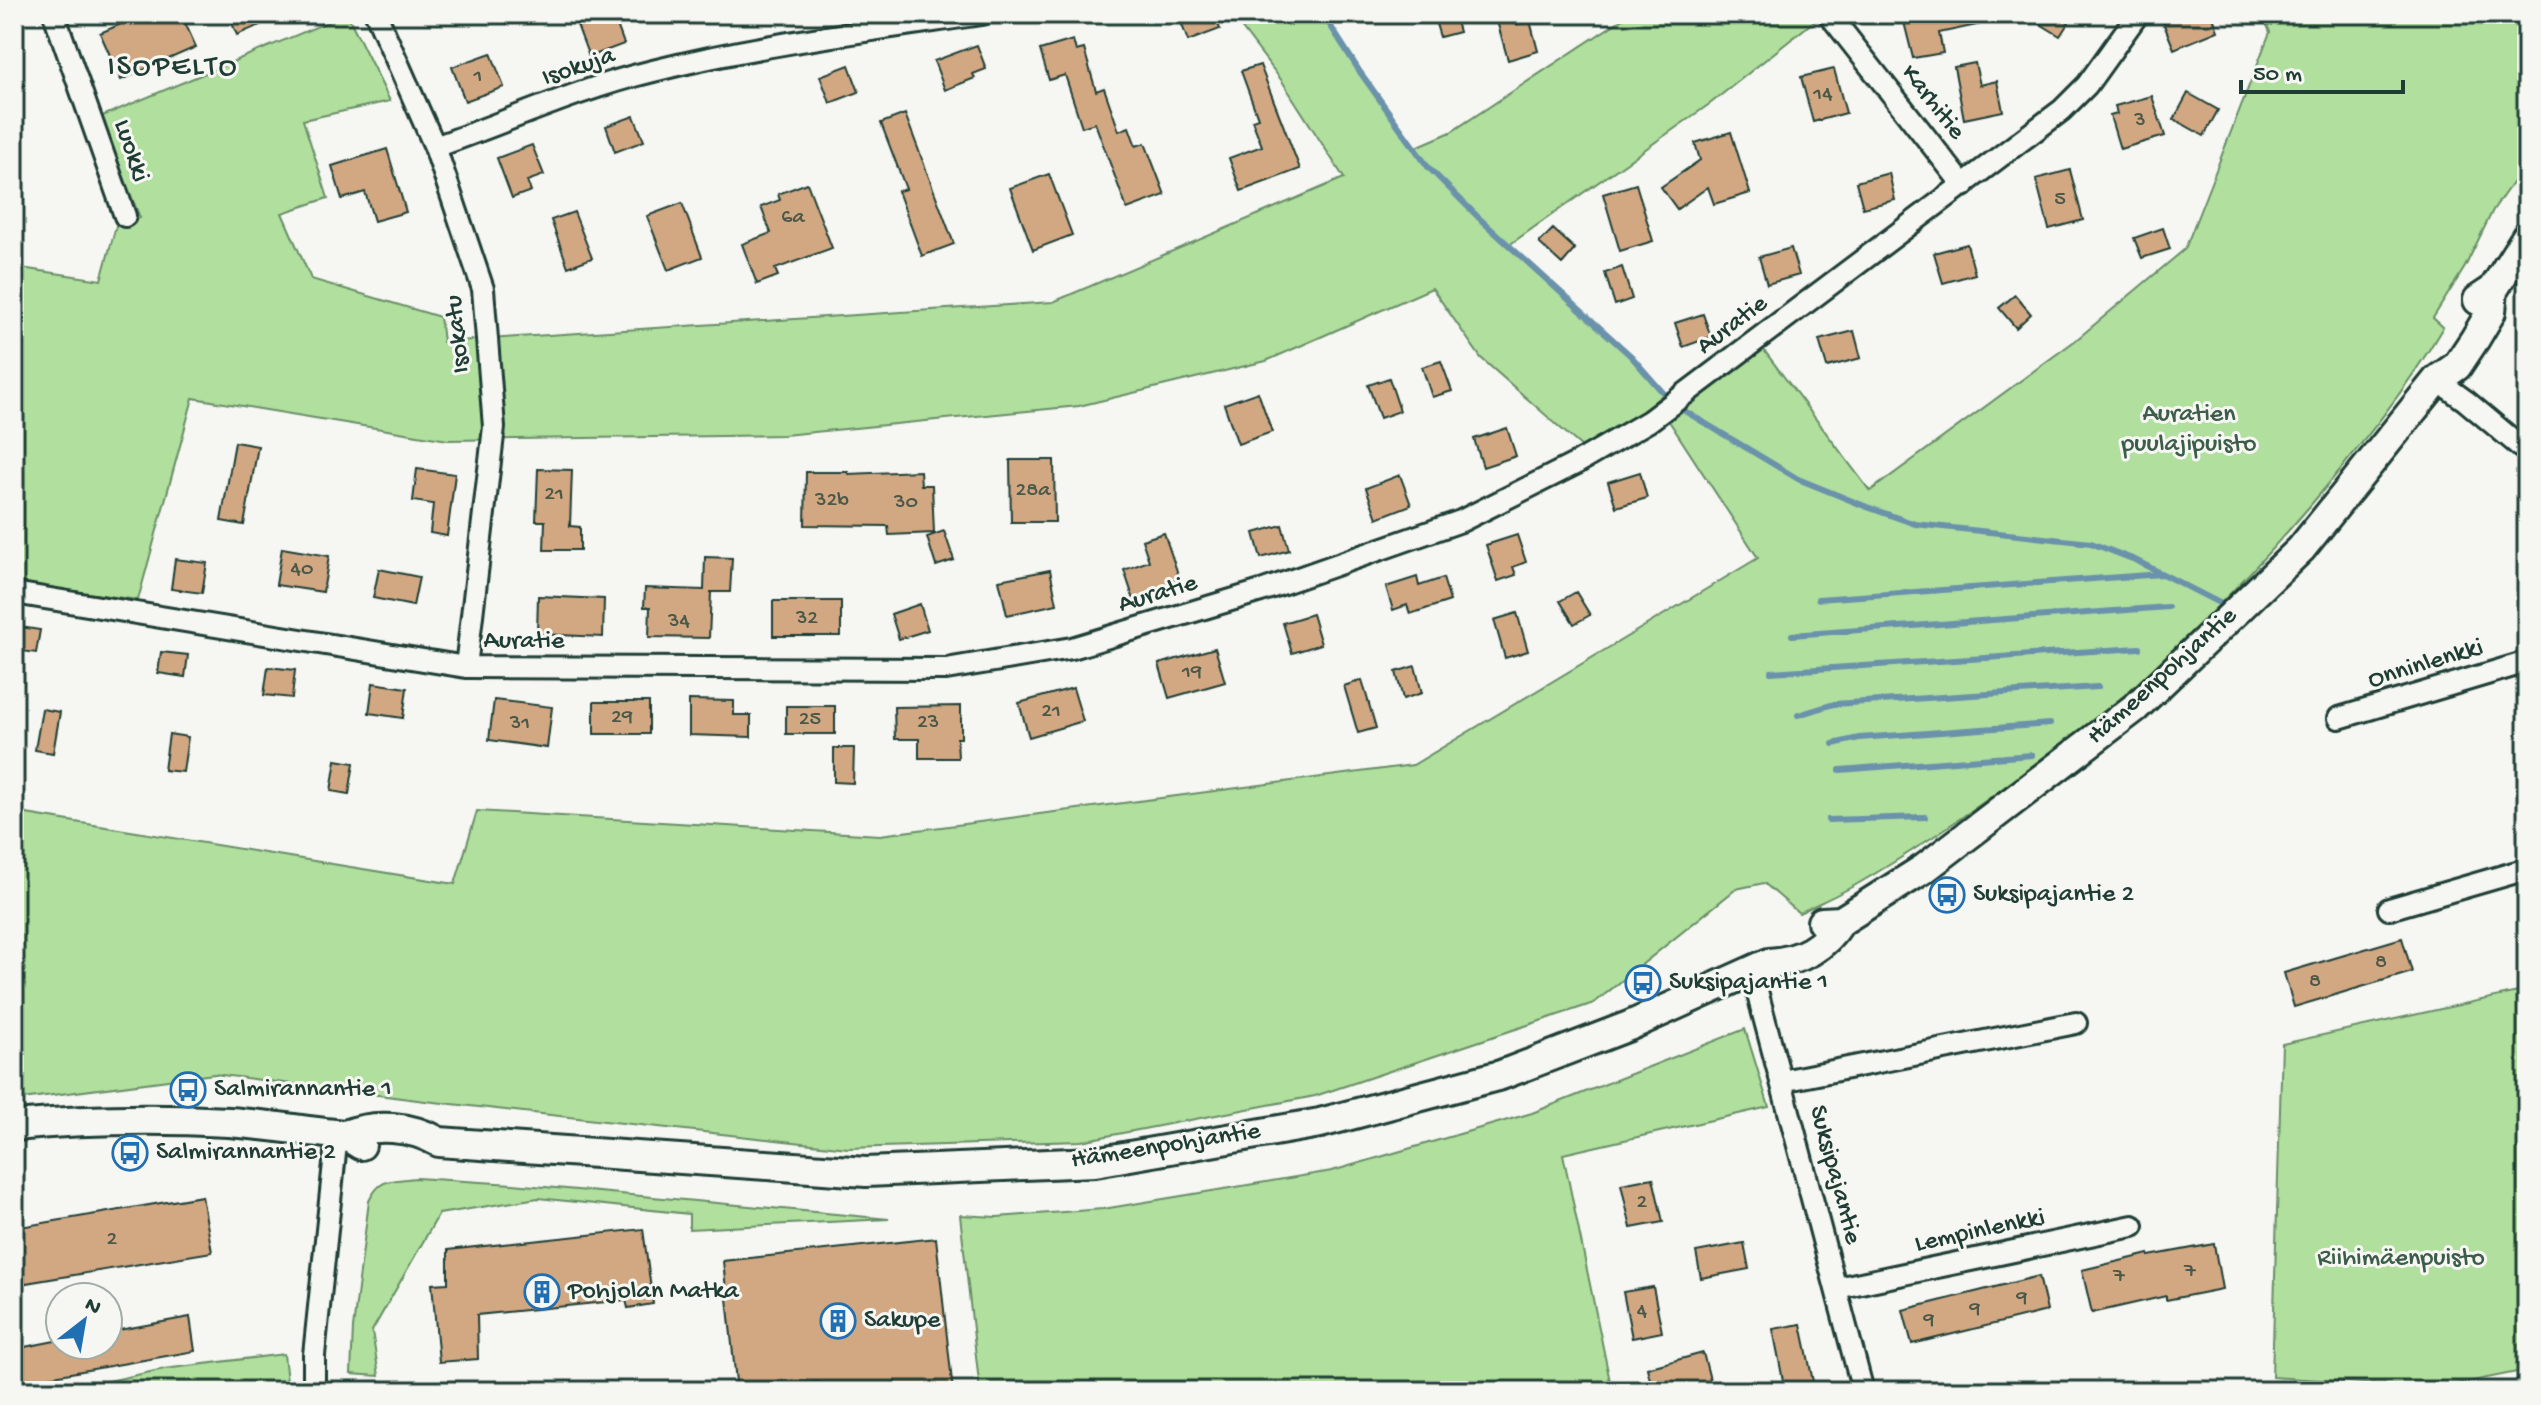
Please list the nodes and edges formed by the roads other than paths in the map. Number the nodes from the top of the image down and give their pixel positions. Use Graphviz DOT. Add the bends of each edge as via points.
graph roads {
  1 [pos="54,14"];
  2 [pos="376,14"];
  3 [pos="982,14"];
  4 [pos="1829,14"];
  5 [pos="2138,14"];
  6 [pos="435,147"];
  7 [pos="1964,186"];
  8 [pos="125,216"];
  9 [pos="2527,236"];
  10 [pos="2437,380"];
  11 [pos="2527,452"];
  12 [pos="14,593"];
  13 [pos="2527,662"];
  14 [pos="466,667"];
  15 [pos="2339,718"];
  16 [pos="2527,869"];
  17 [pos="2389,909"];
  18 [pos="1760,968"];
  19 [pos="2076,1023"];
  20 [pos="1782,1081"];
  21 [pos="14,1126"];
  22 [pos="341,1134"];
  23 [pos="2133,1226"];
  24 [pos="1837,1288"];
  25 [pos="314,1391"];
  26 [pos="1863,1391"];
  1 -- 8 [label="street, Luokki"];
  2 -- 6 [label="street, Isokatu"];
  3 -- 6 [label="street, Isokuja" via="843,34 653,71"];
  4 -- 7 [label="street, Karhitie"];
  5 -- 7 [label="street, Auratie" via="2087,85 2062,110"];
  6 -- 14 [label="street, Isokatu" via="483,289 494,427"];
  7 -- 14 [label="street, Auratie" via="1649,421 1591,455 1461,521 1261,591 1072,648 946,669"];
  9 -- 10 [label="main road, Hämeenpohjantie" via="2441,356"];
  10 -- 11 [label="street"];
  10 -- 18 [label="main road, Hämeenpohjantie" via="2301,549 2136,707 1925,868 1841,921 1819,923 1781,945"];
  12 -- 14 [label="street, Auratie"];
  13 -- 15 [label="street, Onninlenkki"];
  16 -- 17 [label="street"];
  18 -- 20 [label="street, Suksipajantie"];
  18 -- 22 [label="main road, Hämeenpohjantie" via="1501,1075 1320,1123 1095,1162 866,1172 439,1142 421,1132 366,1127"];
  19 -- 20 [label="street"];
  20 -- 24 [label="street, Suksipajantie"];
  21 -- 22 [label="main road, Hämeenpohjantie" via="148,1120"];
  22 -- 25 [label="street"];
  23 -- 24 [label="street, Lempinlenkki"];
  24 -- 26 [label="street, Suksipajantie"];
}
